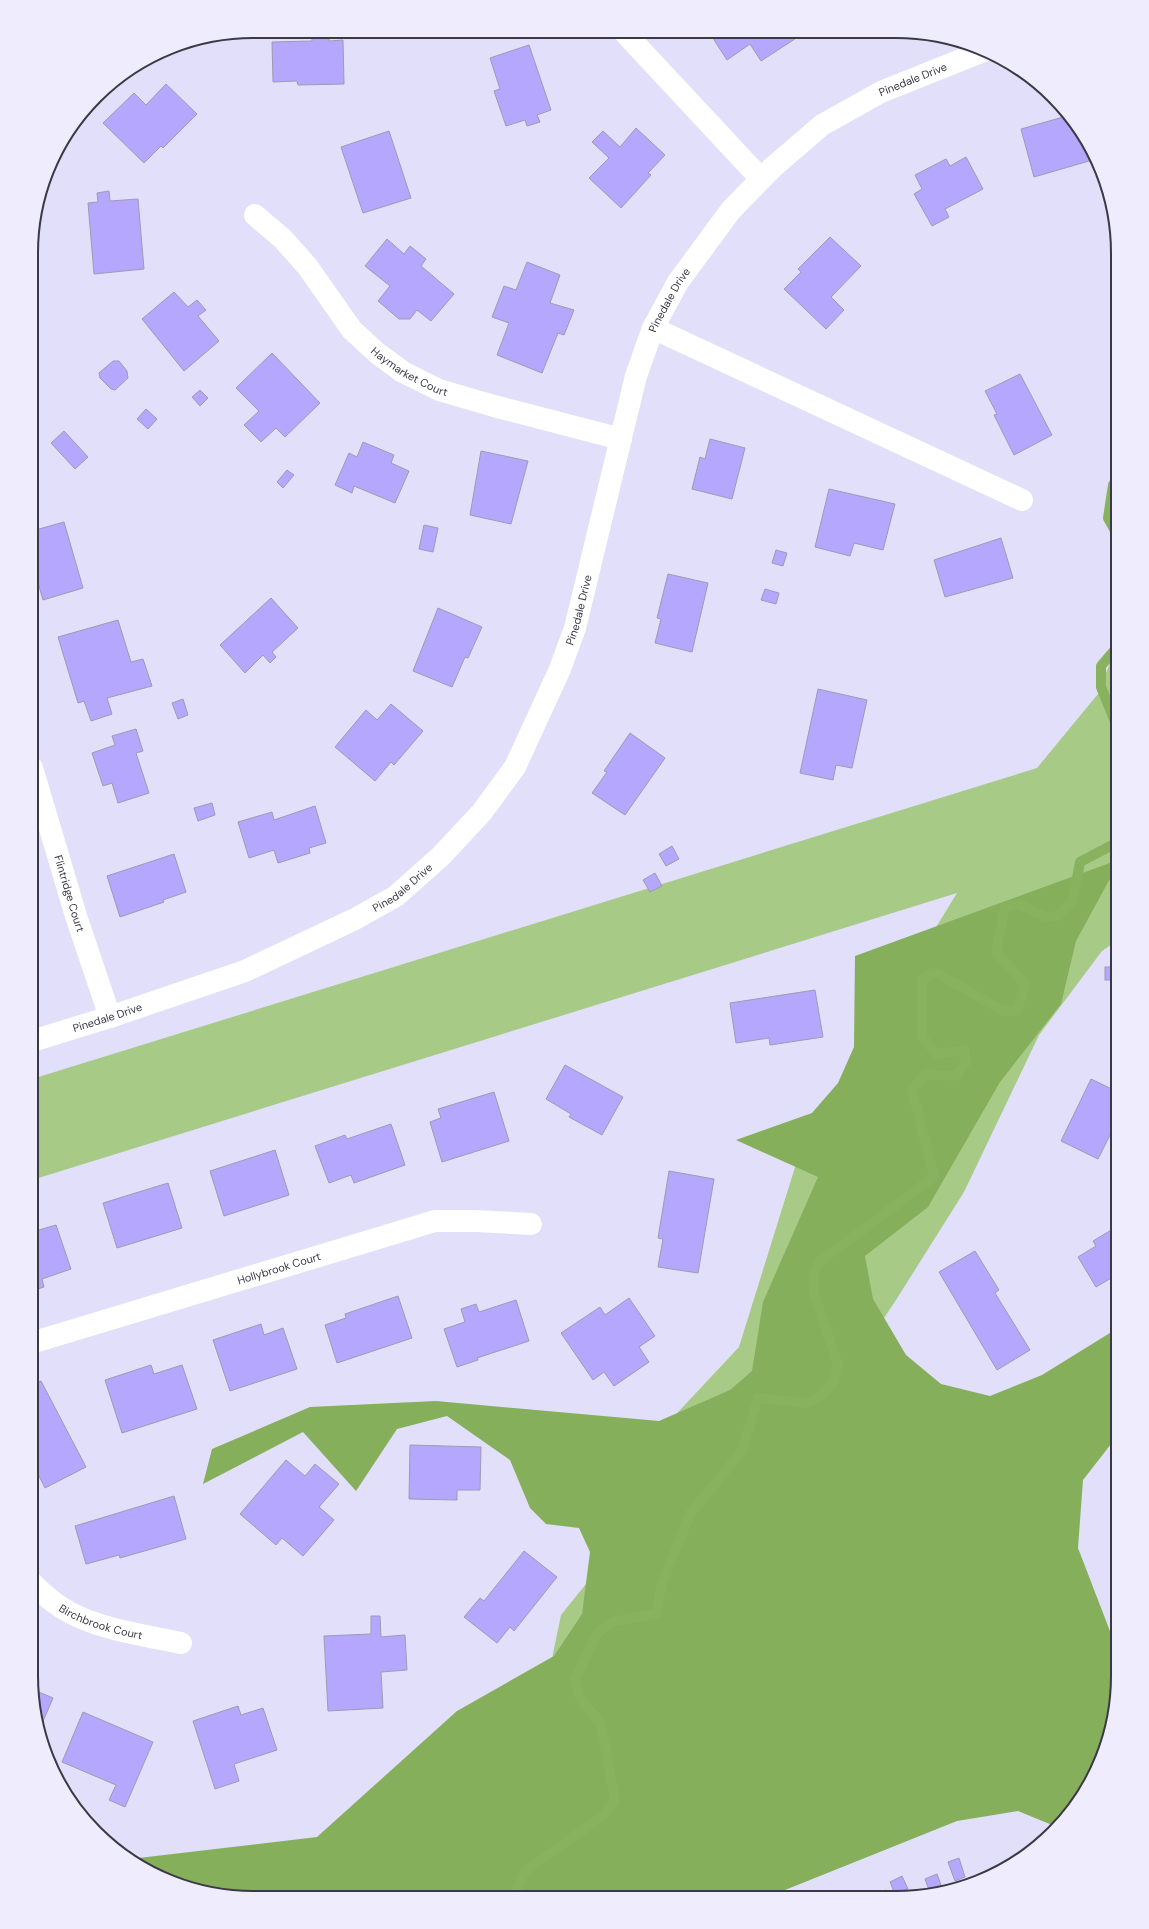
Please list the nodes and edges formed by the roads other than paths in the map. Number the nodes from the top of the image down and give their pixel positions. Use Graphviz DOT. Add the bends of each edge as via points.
graph roads {
  1 [pos="630,38"];
  2 [pos="977,53"];
  3 [pos="761,179"];
  4 [pos="255,215"];
  5 [pos="653,328"];
  6 [pos="621,439"];
  7 [pos="1022,500"];
  8 [pos="38,788"];
  9 [pos="110,1018"];
  10 [pos="38,1038"];
  11 [pos="531,1224"];
  12 [pos="38,1341"];
  13 [pos="38,1588"];
  14 [pos="181,1643"];
  1 -- 3 [label="street"];
  2 -- 3 [label="street, Pinedale Drive" via="874,95 822,125"];
  3 -- 5 [label="street, Pinedale Drive" via="731,210 696,256 678,282"];
  4 -- 6 [label="street, Haymarket Court" via="283,239 306,266 352,330 403,372 439,390"];
  5 -- 6 [label="street, Pinedale Drive" via="636,376"];
  5 -- 7 [label="street"];
  6 -- 9 [label="street, Pinedale Drive" via="575,628 560,669 515,767 482,812 441,856 396,896 362,916 245,971"];
  8 -- 9 [label="street, Flintridge Court"];
  9 -- 10 [label="street, Pinedale Drive"];
  11 -- 12 [label="street, Hollybrook Court" via="435,1222"];
  13 -- 14 [label="street, Birchbrook Court" via="62,1608 87,1620 122,1631"];
}
